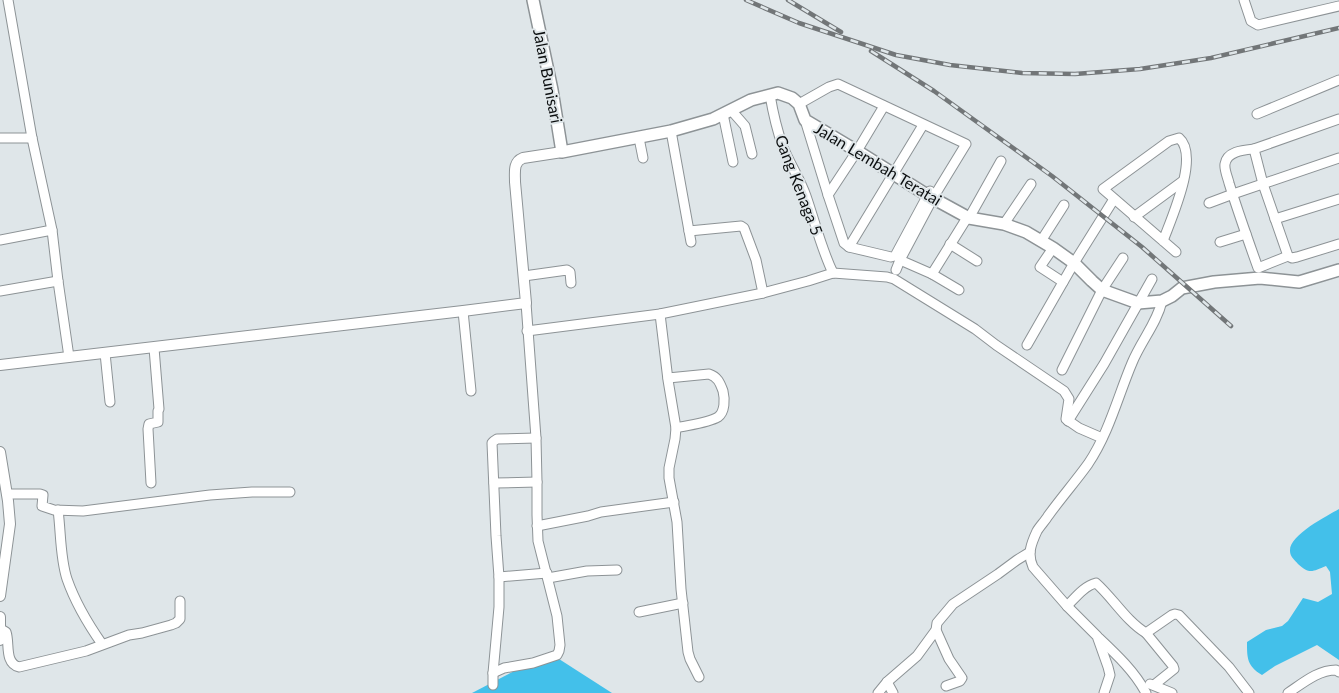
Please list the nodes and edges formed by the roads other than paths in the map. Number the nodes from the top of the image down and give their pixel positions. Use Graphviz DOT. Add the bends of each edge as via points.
graph roads {
  1 [pos="8,0"];
  2 [pos="533,0"];
  3 [pos="1244,0"];
  4 [pos="1339,6"];
  5 [pos="1339,80"];
  6 [pos="770,95"];
  7 [pos="800,104"];
  8 [pos="884,106"];
  9 [pos="727,112"];
  10 [pos="1257,114"];
  11 [pos="1339,119"];
  12 [pos="805,120"];
  13 [pos="923,125"];
  14 [pos="671,132"];
  15 [pos="0,138"];
  16 [pos="32,138"];
  17 [pos="639,138"];
  18 [pos="1254,149"];
  19 [pos="857,151"];
  20 [pos="562,152"];
  21 [pos="752,154"];
  22 [pos="643,158"];
  23 [pos="1339,158"];
  24 [pos="1001,161"];
  25 [pos="733,162"];
  26 [pos="894,174"];
  27 [pos="1183,181"];
  28 [pos="1031,184"];
  29 [pos="1263,184"];
  30 [pos="1233,194"];
  31 [pos="828,195"];
  32 [pos="930,197"];
  33 [pos="1114,199"];
  34 [pos="1339,199"];
  35 [pos="1209,203"];
  36 [pos="1064,205"];
  37 [pos="1134,216"];
  38 [pos="969,218"];
  39 [pos="1275,220"];
  40 [pos="1004,224"];
  41 [pos="52,230"];
  42 [pos="689,231"];
  43 [pos="1246,234"];
  44 [pos="0,240"];
  45 [pos="1041,241"];
  46 [pos="1163,241"];
  47 [pos="691,242"];
  48 [pos="1220,242"];
  49 [pos="950,244"];
  50 [pos="1339,244"];
  51 [pos="848,248"];
  52 [pos="1053,248"];
  53 [pos="1176,252"];
  54 [pos="1288,256"];
  55 [pos="1123,258"];
  56 [pos="900,260"];
  57 [pos="977,261"];
  58 [pos="1074,263"];
  59 [pos="896,270"];
  60 [pos="1339,270"];
  61 [pos="833,273"];
  62 [pos="932,274"];
  63 [pos="524,276"];
  64 [pos="1152,280"];
  65 [pos="58,281"];
  66 [pos="1063,282"];
  67 [pos="571,283"];
  68 [pos="959,290"];
  69 [pos="1102,290"];
  70 [pos="0,291"];
  71 [pos="763,294"];
  72 [pos="1162,301"];
  73 [pos="526,303"];
  74 [pos="1138,303"];
  75 [pos="463,311"];
  76 [pos="660,314"];
  77 [pos="527,331"];
  78 [pos="1027,345"];
  79 [pos="154,348"];
  80 [pos="105,353"];
  81 [pos="69,357"];
  82 [pos="0,365"];
  83 [pos="1062,370"];
  84 [pos="668,378"];
  85 [pos="472,391"];
  86 [pos="110,402"];
  87 [pos="1068,421"];
  88 [pos="676,428"];
  89 [pos="536,438"];
  90 [pos="1102,438"];
  91 [pos="0,452"];
  92 [pos="538,482"];
  93 [pos="151,483"];
  94 [pos="494,483"];
  95 [pos="290,492"];
  96 [pos="5,499"];
  97 [pos="674,502"];
  98 [pos="58,510"];
  99 [pos="537,526"];
  100 [pos="3,547"];
  101 [pos="1030,552"];
  102 [pos="617,570"];
  103 [pos="548,575"];
  104 [pos="499,577"];
  105 [pos="0,596"];
  106 [pos="180,601"];
  107 [pos="682,603"];
  108 [pos="1067,606"];
  109 [pos="639,612"];
  110 [pos="0,617"];
  111 [pos="936,630"];
  112 [pos="1146,633"];
  113 [pos="0,635"];
  114 [pos="1097,636"];
  115 [pos="102,644"];
  116 [pos="1339,672"];
  117 [pos="492,673"];
  118 [pos="700,677"];
  119 [pos="888,682"];
  120 [pos="1140,682"];
  121 [pos="493,685"];
  122 [pos="1154,685"];
  123 [pos="946,686"];
  124 [pos="878,693"];
  125 [pos="893,693"];
  126 [pos="1104,693"];
  127 [pos="1146,693"];
  128 [pos="1172,693"];
  129 [pos="1249,693"];
  130 [pos="1288,693"];
  1 -- 16 [label="street"];
  2 -- 20 [label="main road, Jalan Bunisari"];
  3 -- 4 [label="street" via="1251,21 1258,25"];
  5 -- 10 [label="street"];
  6 -- 7 [label="main road" via="783,94"];
  6 -- 9 [label="main road"];
  6 -- 61 [label="street, Gang Kenaga 5" via="783,147 805,195"];
  7 -- 8 [label="street" via="838,84"];
  7 -- 12 [label="main road, Jalan Lembah Teratai"];
  8 -- 13 [label="street"];
  8 -- 19 [label="street"];
  9 -- 14 [label="main road"];
  9 -- 21 [label="street" via="745,126"];
  9 -- 25 [label="street"];
  11 -- 18 [label="street"];
  12 -- 19 [label="main road, Jalan Lembah Teratai"];
  12 -- 31 [label="street"];
  13 -- 26 [label="street"];
  13 -- 32 [label="street" via="966,144"];
  14 -- 17 [label="main road"];
  14 -- 42 [label="street"];
  15 -- 16 [label="street"];
  16 -- 41 [label="street"];
  17 -- 20 [label="main road"];
  17 -- 22 [label="street"];
  18 -- 29 [label="street"];
  18 -- 30 [label="street" via="1236,152 1225,162"];
  19 -- 26 [label="main road, Jalan Lembah Teratai"];
  19 -- 31 [label="street"];
  20 -- 63 [label="street" via="523,158 515,165"];
  23 -- 29 [label="street"];
  24 -- 38 [label="street"];
  26 -- 32 [label="main road, Jalan Lembah Teratai"];
  26 -- 51 [label="street"];
  27 -- 33 [label="street" via="1187,152 1181,139 1175,138 1103,189"];
  27 -- 37 [label="street"];
  27 -- 46 [label="street"];
  28 -- 40 [label="street"];
  29 -- 30 [label="street"];
  29 -- 39 [label="street"];
  30 -- 35 [label="street"];
  30 -- 43 [label="street"];
  31 -- 51 [label="street"];
  32 -- 38 [label="main road, Jalan Lembah Teratai"];
  32 -- 51 [label="street" via="895,256"];
  32 -- 56 [label="street"];
  33 -- 37 [label="street"];
  33 -- 58 [label="street"];
  34 -- 39 [label="street"];
  36 -- 45 [label="street"];
  37 -- 46 [label="street"];
  38 -- 40 [label="main road, Jalan Lembah Teratai"];
  38 -- 49 [label="street"];
  39 -- 54 [label="street"];
  40 -- 45 [label="main road, Jalan Lembah Teratai"];
  41 -- 44 [label="street"];
  41 -- 65 [label="street"];
  42 -- 47 [label="street"];
  42 -- 71 [label="street" via="744,228 756,260"];
  43 -- 48 [label="street"];
  43 -- 54 [label="street" via="1258,268"];
  45 -- 52 [label="main road, Jalan Lembah Teratai"];
  46 -- 53 [label="street"];
  49 -- 57 [label="street"];
  49 -- 62 [label="street"];
  50 -- 54 [label="street" via="1297,257"];
  52 -- 58 [label="main road, Jalan Lembah Teratai"];
  52 -- 66 [label="street" via="1040,267"];
  55 -- 69 [label="street"];
  56 -- 59 [label="street"];
  56 -- 62 [label="street"];
  58 -- 66 [label="street"];
  58 -- 69 [label="main road, Jalan Lembah Teratai"];
  60 -- 72 [label="main road" via="1299,282 1260,278 1214,282 1182,288"];
  61 -- 71 [label="street"];
  61 -- 87 [label="street" via="894,279 954,315 1064,391 1069,399"];
  62 -- 68 [label="street"];
  63 -- 67 [label="street" via="567,270"];
  63 -- 73 [label="street"];
  64 -- 74 [label="street"];
  65 -- 70 [label="street"];
  65 -- 81 [label="street"];
  66 -- 78 [label="street"];
  69 -- 74 [label="main road, Jalan Lembah Teratai"];
  69 -- 83 [label="street"];
  71 -- 76 [label="street"];
  72 -- 74 [label="main road, Jalan Lembah Teratai"];
  72 -- 90 [label="street" via="1159,314 1132,363"];
  73 -- 75 [label="street"];
  73 -- 77 [label="street"];
  74 -- 87 [label="street"];
  75 -- 79 [label="street"];
  75 -- 85 [label="street"];
  76 -- 77 [label="street"];
  76 -- 84 [label="street"];
  77 -- 89 [label="street"];
  79 -- 80 [label="street"];
  79 -- 93 [label="street" via="160,409 158,422 149,424 148,429"];
  80 -- 81 [label="street"];
  80 -- 86 [label="street"];
  81 -- 82 [label="street"];
  84 -- 88 [label="street"];
  84 -- 88 [label="street" via="714,375 724,394 724,409 720,416"];
  87 -- 90 [label="street"];
  88 -- 97 [label="street" via="669,468"];
  89 -- 92 [label="street"];
  89 -- 94 [label="street" via="497,439 492,443"];
  90 -- 101 [label="street" via="1088,463 1038,529"];
  91 -- 96 [label="street"];
  92 -- 94 [label="street"];
  92 -- 99 [label="street"];
  94 -- 104 [label="street"];
  95 -- 98 [label="street" via="210,494 84,511"];
  96 -- 98 [label="street" via="40,494 43,496 42,506"];
  96 -- 100 [label="street" via="10,524"];
  97 -- 99 [label="street" via="601,512"];
  97 -- 107 [label="street"];
  98 -- 115 [label="street" via="66,577 87,622"];
  99 -- 103 [label="street"];
  100 -- 105 [label="street"];
  101 -- 108 [label="street" via="1033,567"];
  101 -- 111 [label="street" via="953,604 937,623"];
  102 -- 103 [label="street"];
  103 -- 104 [label="street"];
  103 -- 117 [label="street" via="557,616 560,645 557,655"];
  104 -- 117 [label="street"];
  106 -- 115 [label="street" via="180,619 176,623"];
  107 -- 109 [label="street"];
  107 -- 118 [label="street" via="688,652"];
  108 -- 112 [label="street" via="1096,583"];
  108 -- 114 [label="street"];
  110 -- 113 [label="street"];
  111 -- 119 [label="street" via="918,656"];
  111 -- 123 [label="street" via="962,678"];
  112 -- 122 [label="street" via="1174,669"];
  112 -- 129 [label="street" via="1172,615 1179,615"];
  113 -- 115 [label="street" via="6,632 11,663 16,667 86,651"];
  114 -- 120 [label="street"];
  114 -- 126 [label="street" via="1110,675"];
  116 -- 130 [label="street" via="1322,672"];
  117 -- 121 [label="street"];
  119 -- 124 [label="street"];
  119 -- 125 [label="street"];
  120 -- 122 [label="street"];
  120 -- 127 [label="street"];
  122 -- 128 [label="street"];
}
